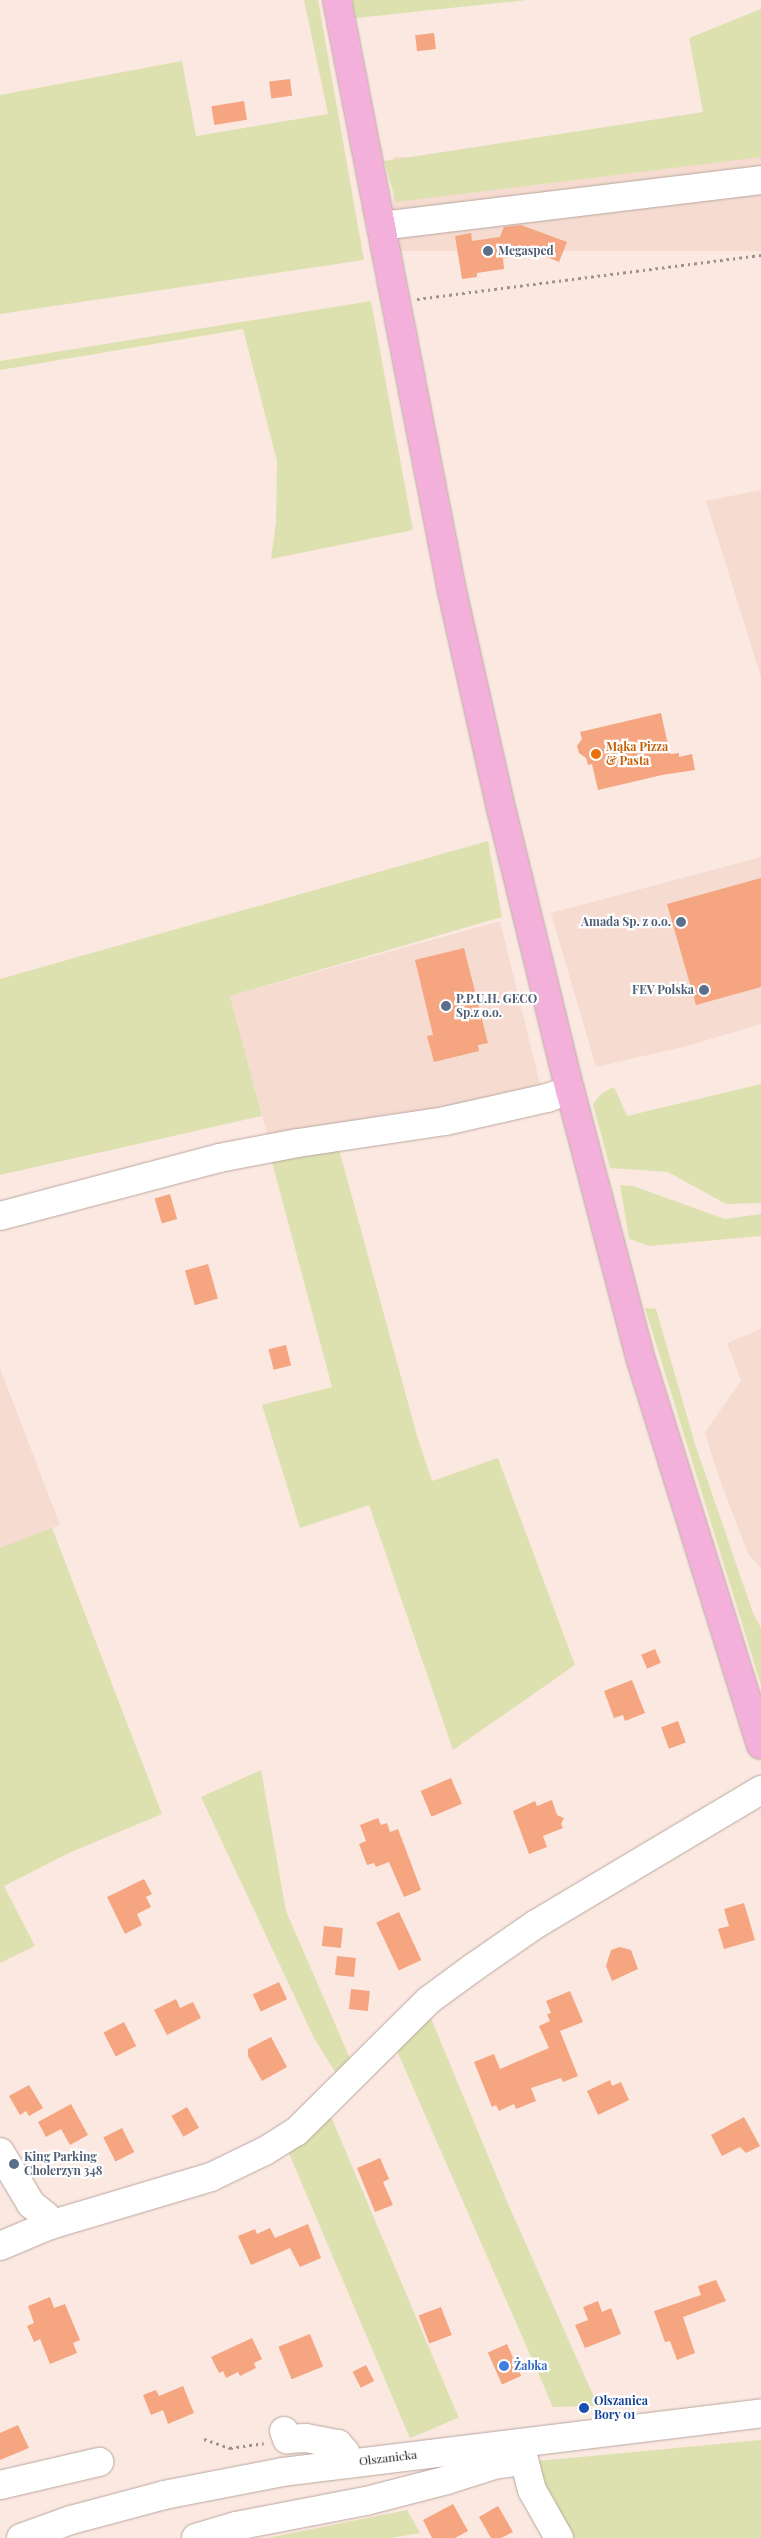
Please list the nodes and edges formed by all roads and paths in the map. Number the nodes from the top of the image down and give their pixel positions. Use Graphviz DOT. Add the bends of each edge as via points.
graph roads {
  1 [pos="337,0"];
  2 [pos="761,180"];
  3 [pos="381,226"];
  4 [pos="761,255"];
  5 [pos="396,302"];
  6 [pos="570,1090"];
  7 [pos="0,1216"];
  8 [pos="761,1746"];
  9 [pos="761,1790"];
  10 [pos="0,2152"];
  11 [pos="50,2226"];
  12 [pos="0,2246"];
  13 [pos="761,2413"];
  14 [pos="286,2435"];
  15 [pos="204,2439"];
  16 [pos="522,2452"];
  17 [pos="100,2462"];
  18 [pos="347,2463"];
  19 [pos="0,2485"];
  20 [pos="21,2538"];
  21 [pos="196,2538"];
  22 [pos="559,2538"];
  1 -- 3 [label="main road"];
  2 -- 3 [label="street"];
  3 -- 5 [label="main road"];
  4 -- 5 [label="path"];
  5 -- 6 [label="main road" via="452,591"];
  6 -- 7 [label="street" via="445,1121 298,1142 220,1158"];
  6 -- 8 [label="main road" via="641,1360"];
  9 -- 11 [label="street" via="536,1924 429,2000 296,2132 211,2177"];
  10 -- 11 [label="street" via="31,2204 46,2216"];
  11 -- 12 [label="street"];
  13 -- 16 [label="street, Olszanicka"];
  14 -- 15 [label="path" via="230,2448"];
  14 -- 18 [label="street" via="338,2444 345,2452"];
  16 -- 18 [label="street, Olszanicka"];
  16 -- 21 [label="street" via="447,2480 366,2501 236,2526"];
  16 -- 22 [label="street" via="532,2490"];
  17 -- 19 [label="street"];
  18 -- 20 [label="street, Olszanicka" via="164,2495 71,2520"];
}
